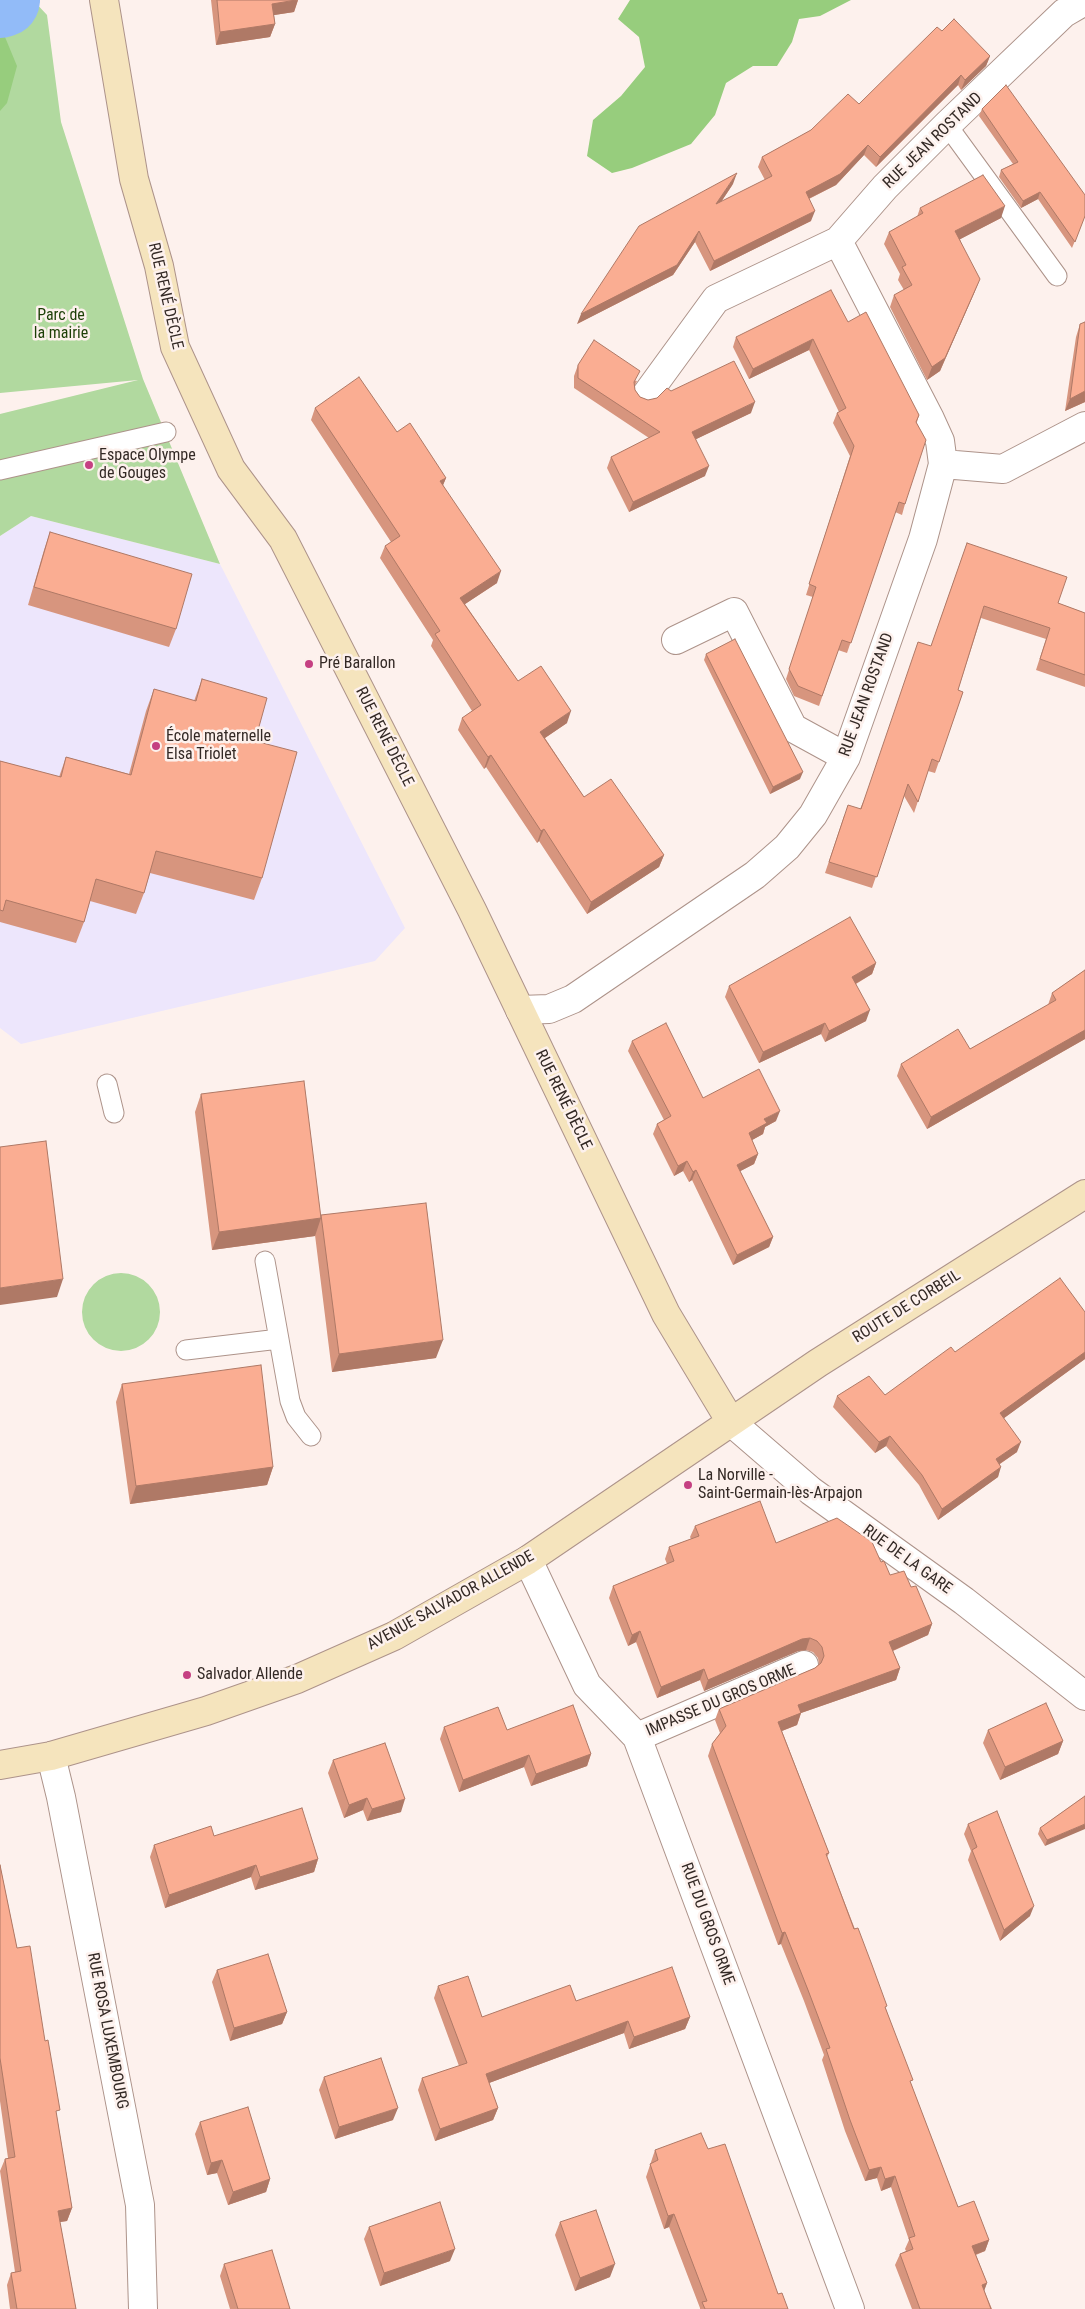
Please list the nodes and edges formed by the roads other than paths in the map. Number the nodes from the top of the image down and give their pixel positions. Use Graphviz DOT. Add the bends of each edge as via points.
graph roads {
  1 [pos="104,0"];
  2 [pos="1085,1"];
  3 [pos="947,125"];
  4 [pos="838,241"];
  5 [pos="1057,276"];
  6 [pos="646,396"];
  7 [pos="1085,426"];
  8 [pos="166,432"];
  9 [pos="943,464"];
  10 [pos="0,470"];
  11 [pos="676,640"];
  12 [pos="846,757"];
  13 [pos="520,1010"];
  14 [pos="107,1084"];
  15 [pos="114,1113"];
  16 [pos="1085,1194"];
  17 [pos="265,1261"];
  18 [pos="279,1339"];
  19 [pos="186,1350"];
  20 [pos="731,1422"];
  21 [pos="312,1436"];
  22 [pos="528,1560"];
  23 [pos="804,1665"];
  24 [pos="1085,1696"];
  25 [pos="638,1737"];
  26 [pos="51,1756"];
  27 [pos="0,1765"];
  28 [pos="144,2309"];
  29 [pos="850,2309"];
  1 -- 13 [label="street, RUE RENÉ DÈCLE" via="134,179 159,266 174,346 231,469 283,540"];
  2 -- 3 [label="street, RUE JEAN ROSTAND" via="1064,13"];
  3 -- 4 [label="street, RUE JEAN ROSTAND" via="885,187"];
  3 -- 5 [label="lane"];
  4 -- 6 [label="street, RUE JEAN ROSTAND" via="716,299"];
  4 -- 9 [label="street, RUE JEAN ROSTAND" via="930,419 940,441"];
  7 -- 9 [label="street" via="1003,470"];
  8 -- 10 [label="lane"];
  9 -- 12 [label="street, RUE JEAN ROSTAND" via="923,539"];
  11 -- 12 [label="street" via="734,612 793,728"];
  12 -- 13 [label="street, RUE JEAN ROSTAND" via="813,815 787,847 755,875 573,999 549,1010"];
  13 -- 20 [label="street, RUE RENÉ DÈCLE" via="666,1314"];
  14 -- 15 [label="lane"];
  16 -- 20 [label="street, ROUTE DE CORBEIL"];
  17 -- 18 [label="lane"];
  18 -- 19 [label="lane"];
  18 -- 21 [label="lane" via="290,1401 303,1428"];
  20 -- 22 [label="street, AVENUE SALVADOR ALLENDE"];
  20 -- 24 [label="street, RUE DE LA GARE" via="811,1491 964,1600"];
  22 -- 25 [label="street, RUE DU GROS ORME" via="587,1684"];
  22 -- 26 [label="street, AVENUE SALVADOR ALLENDE" via="394,1636 297,1679 206,1712"];
  23 -- 25 [label="street, IMPASSE DU GROS ORME"];
  25 -- 29 [label="street, RUE DU GROS ORME"];
  26 -- 27 [label="street, AVENUE SALVADOR ALLENDE"];
  26 -- 28 [label="street, RUE ROSA LUXEMBOURG" via="140,2204"];
}
